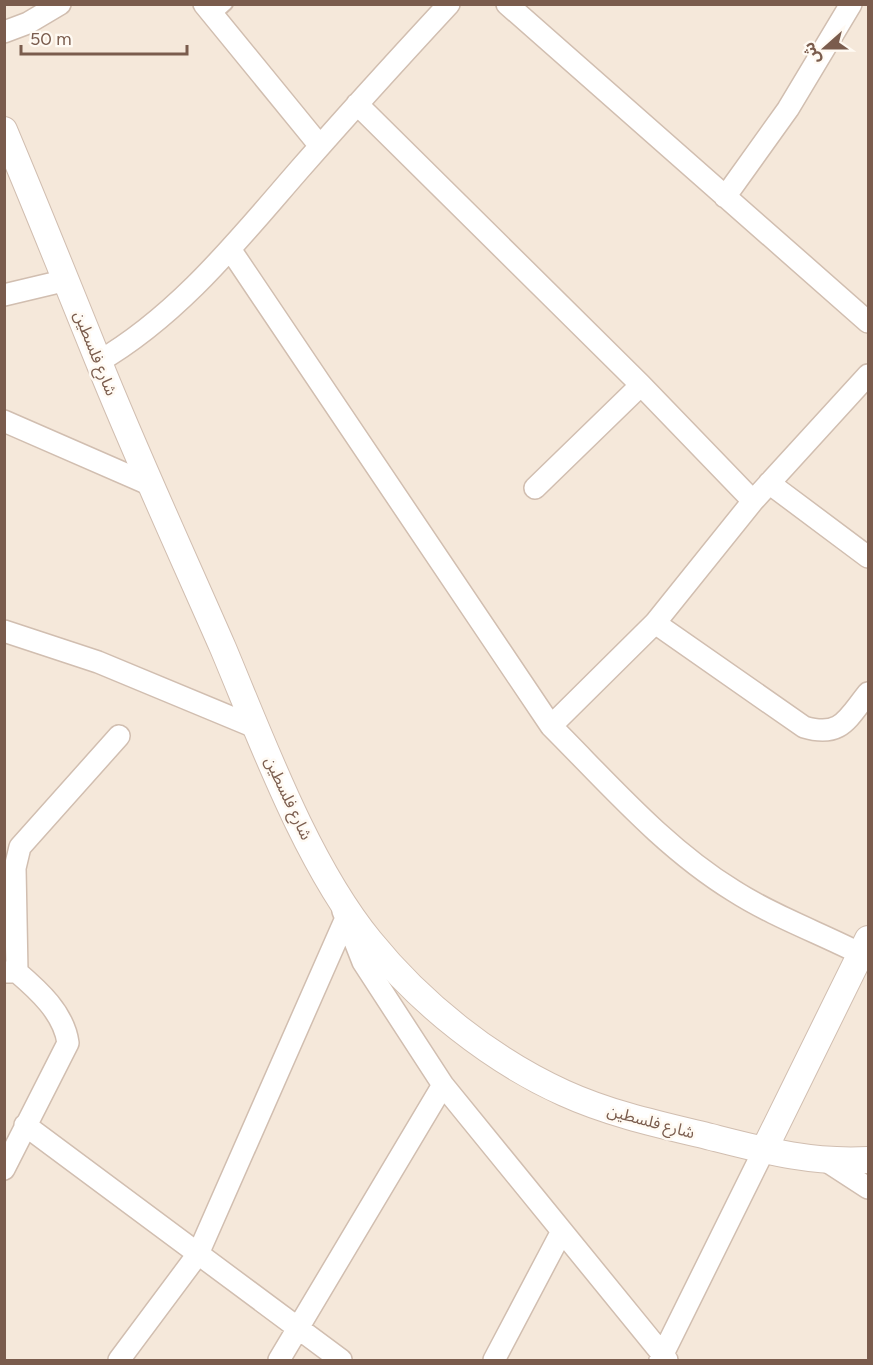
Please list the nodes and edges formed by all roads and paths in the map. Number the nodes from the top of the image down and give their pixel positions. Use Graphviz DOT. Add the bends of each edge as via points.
graph roads {
  1 [pos="60,4"];
  2 [pos="449,4"];
  3 [pos="507,4"];
  4 [pos="850,4"];
  5 [pos="215,8"];
  6 [pos="4,32"];
  7 [pos="357,104"];
  8 [pos="4,130"];
  9 [pos="320,146"];
  10 [pos="725,196"];
  11 [pos="230,249"];
  12 [pos="67,280"];
  13 [pos="4,295"];
  14 [pos="868,322"];
  15 [pos="99,362"];
  16 [pos="868,375"];
  17 [pos="641,385"];
  18 [pos="4,421"];
  19 [pos="769,483"];
  20 [pos="153,486"];
  21 [pos="535,488"];
  22 [pos="753,501"];
  23 [pos="868,557"];
  24 [pos="655,623"];
  25 [pos="4,631"];
  26 [pos="868,693"];
  27 [pos="552,726"];
  28 [pos="257,728"];
  29 [pos="119,736"];
  30 [pos="342,907"];
  31 [pos="865,946"];
  32 [pos="11,972"];
  33 [pos="443,1084"];
  34 [pos="25,1125"];
  35 [pos="764,1150"];
  36 [pos="868,1160"];
  37 [pos="828,1162"];
  38 [pos="4,1169"];
  39 [pos="868,1188"];
  40 [pos="561,1233"];
  41 [pos="198,1254"];
  42 [pos="300,1328"];
  43 [pos="664,1359"];
  44 [pos="118,1360"];
  45 [pos="279,1360"];
  46 [pos="341,1360"];
  47 [pos="494,1360"];
  1 -- 6 [label="street"];
  2 -- 7 [label="street"];
  3 -- 10 [label="street"];
  4 -- 10 [label="street" via="788,109"];
  5 -- 9 [label="street"];
  7 -- 9 [label="street"];
  7 -- 17 [label="street"];
  8 -- 12 [label="street, شارع فلسطين"];
  9 -- 11 [label="street"];
  10 -- 14 [label="street"];
  11 -- 15 [label="street" via="139,336"];
  11 -- 27 [label="street"];
  12 -- 13 [label="street"];
  12 -- 15 [label="street, شارع فلسطين"];
  15 -- 20 [label="street, شارع فلسطين"];
  16 -- 19 [label="street"];
  17 -- 21 [label="street"];
  17 -- 22 [label="street"];
  18 -- 20 [label="street"];
  19 -- 22 [label="street"];
  19 -- 23 [label="street"];
  20 -- 28 [label="street, شارع فلسطين"];
  22 -- 24 [label="street"];
  24 -- 26 [label="street" via="804,727 822,732 842,725"];
  24 -- 27 [label="street"];
  25 -- 28 [label="street" via="98,662"];
  27 -- 31 [label="street" via="666,840 700,868 736,892"];
  28 -- 30 [label="street, شارع فلسطين"];
  29 -- 32 [label="street" via="20,847 15,868"];
  30 -- 33 [label="street" via="363,962"];
  30 -- 35 [label="street, شارع فلسطين" via="411,986 456,1025 535,1079 611,1111"];
  30 -- 41 [label="street"];
  31 -- 35 [label="street"];
  32 -- 34 [label="street" via="46,997 68,1042"];
  33 -- 40 [label="street"];
  33 -- 42 [label="street"];
  34 -- 38 [label="street"];
  34 -- 41 [label="street"];
  35 -- 37 [label="street, شارع فلسطين"];
  35 -- 43 [label="street"];
  36 -- 37 [label="street, شارع فلسطين"];
  37 -- 39 [label="street"];
  40 -- 43 [label="street"];
  40 -- 47 [label="street"];
  41 -- 42 [label="street"];
  41 -- 44 [label="street"];
  42 -- 45 [label="street"];
  42 -- 46 [label="street"];
}
